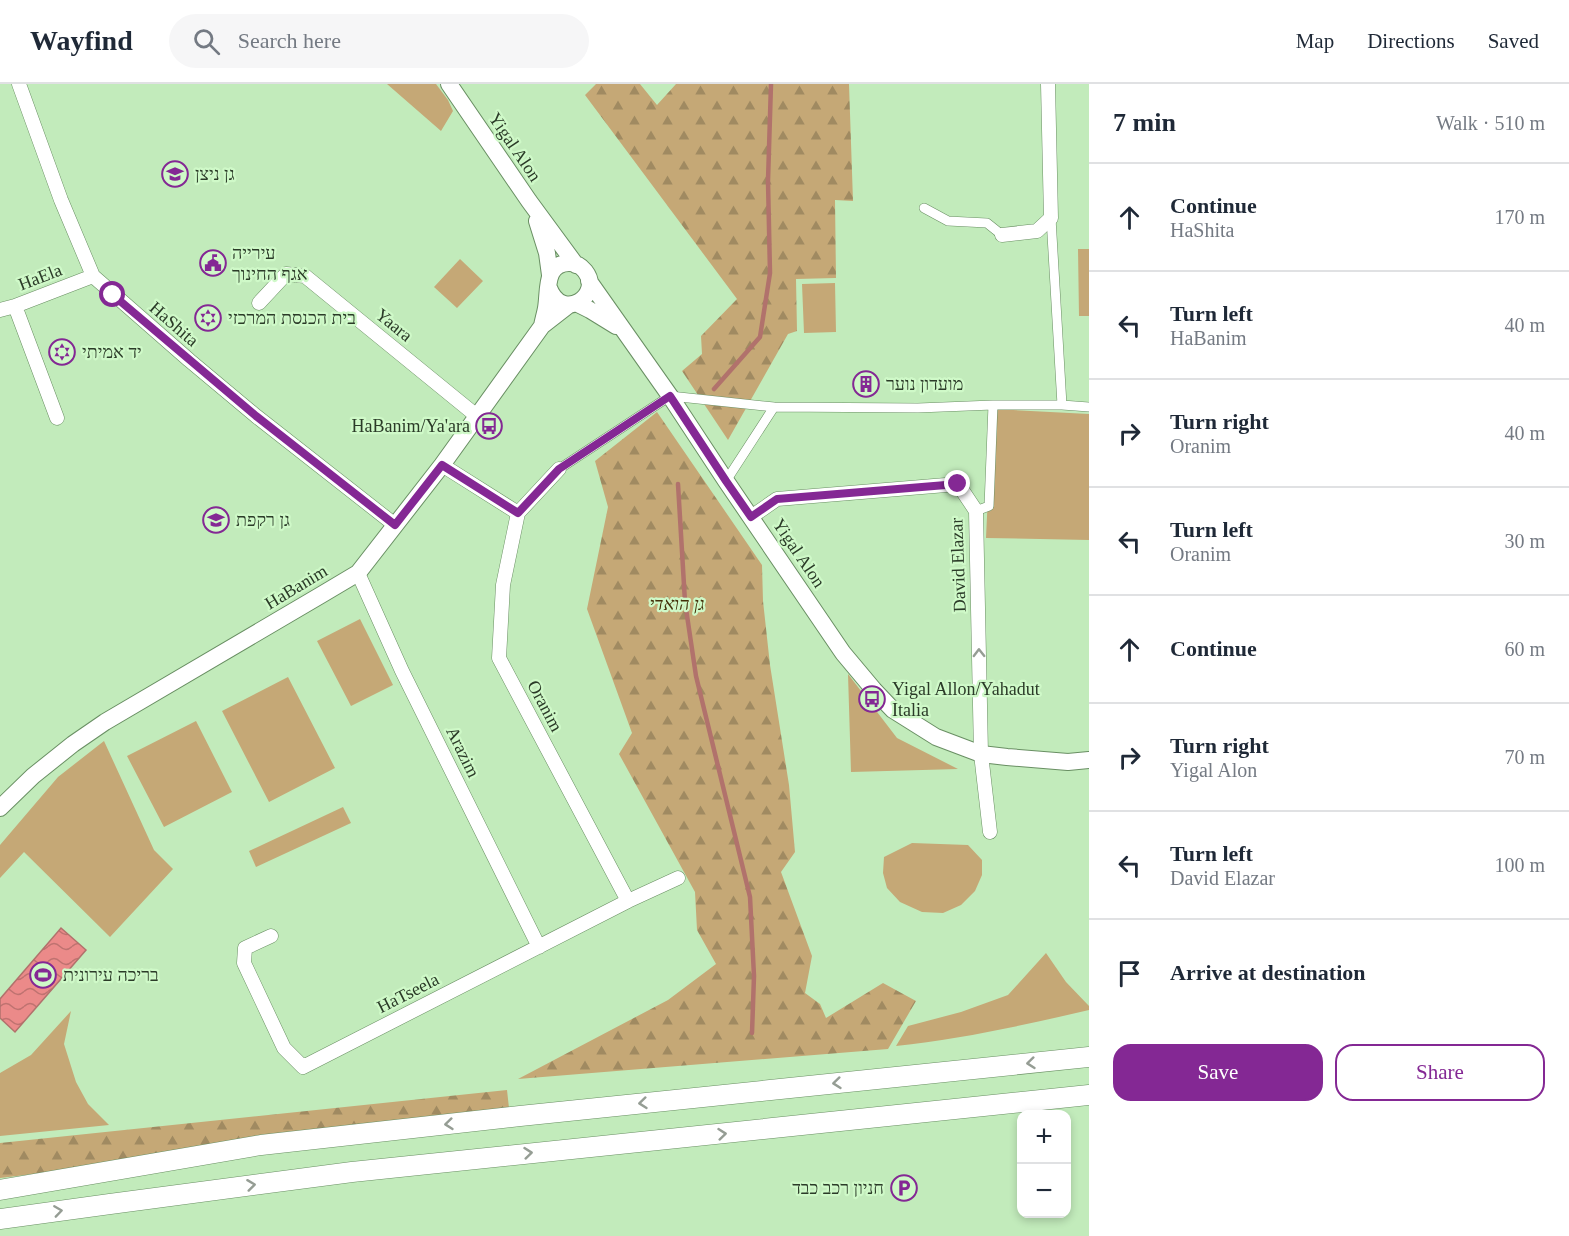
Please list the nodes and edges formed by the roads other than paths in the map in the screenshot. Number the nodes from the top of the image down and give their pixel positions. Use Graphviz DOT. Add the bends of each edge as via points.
graph roads {
  1 [pos="19,84"];
  2 [pos="449,84"];
  3 [pos="1048,84"];
  4 [pos="529,201"];
  5 [pos="924,208"];
  6 [pos="1051,218"];
  7 [pos="1002,235"];
  8 [pos="576,265"];
  9 [pos="93,276"];
  10 [pos="549,281"];
  11 [pos="589,281"];
  12 [pos="259,303"];
  13 [pos="572,304"];
  14 [pos="15,306"];
  15 [pos="0,310"];
  16 [pos="542,326"];
  17 [pos="625,331"];
  18 [pos="670,396"];
  19 [pos="993,405"];
  20 [pos="1062,405"];
  21 [pos="774,407"];
  22 [pos="1089,407"];
  23 [pos="477,417"];
  24 [pos="57,418"];
  25 [pos="442,465"];
  26 [pos="559,469"];
  27 [pos="726,481"];
  28 [pos="976,511"];
  29 [pos="518,513"];
  30 [pos="751,517"];
  31 [pos="395,525"];
  32 [pos="358,573"];
  33 [pos="981,754"];
  34 [pos="1089,760"];
  35 [pos="0,808"];
  36 [pos="990,832"];
  37 [pos="678,878"];
  38 [pos="628,901"];
  39 [pos="271,936"];
  40 [pos="539,946"];
  41 [pos="1089,1058"];
  42 [pos="1089,1095"];
  43 [pos="0,1190"];
  44 [pos="0,1219"];
  1 -- 9 [label="street, HaShita"];
  2 -- 4 [label="street, Yigal Alon"];
  3 -- 6 [label="street"];
  4 -- 8 [label="street, Yigal Alon"];
  4 -- 10 [label="street, Yigal Alon" via="542,233"];
  5 -- 7 [label="street" via="948,221 987,223"];
  6 -- 7 [label="street" via="1037,231"];
  6 -- 20 [label="street"];
  8 -- 10 [label="street" via="559,266"];
  8 -- 11 [label="street"];
  9 -- 14 [label="street, HaEla"];
  9 -- 31 [label="street, HaShita" via="256,416"];
  10 -- 13 [label="street" via="552,296 563,304"];
  10 -- 16 [label="street, HaBanim"];
  11 -- 13 [label="street" via="587,295"];
  11 -- 17 [label="street, Yigal Alon"];
  12 -- 23 [label="street, Yaara" via="285,274 304,276"];
  13 -- 16 [label="street, HaBanim"];
  13 -- 17 [label="street, Yigal Alon"];
  14 -- 15 [label="street, HaEla"];
  14 -- 24 [label="street"];
  16 -- 23 [label="street, HaBanim"];
  17 -- 18 [label="street, Yigal Alon"];
  18 -- 21 [label="street"];
  18 -- 26 [label="street"];
  18 -- 27 [label="street, Yigal Alon"];
  19 -- 20 [label="street"];
  19 -- 21 [label="street"];
  19 -- 28 [label="street" via="989,506"];
  20 -- 22 [label="street"];
  21 -- 27 [label="street"];
  23 -- 25 [label="street, HaBanim"];
  25 -- 29 [label="street"];
  25 -- 31 [label="street, HaBanim"];
  26 -- 29 [label="street"];
  27 -- 30 [label="street, Yigal Alon"];
  28 -- 30 [label="street, David Elazar" via="958,484 777,499"];
  33 -- 28 [label="street, David Elazar, one-way"];
  29 -- 38 [label="street, Oranim" via="503,585 499,658"];
  30 -- 33 [label="street, Yigal Alon" via="843,653 893,710 936,737"];
  31 -- 32 [label="street, HaBanim"];
  32 -- 35 [label="street, HaBanim" via="105,722 33,776"];
  32 -- 40 [label="street, Arazim" via="402,671"];
  33 -- 34 [label="street, Yigal Alon" via="1068,762"];
  33 -- 36 [label="street, David Elazar"];
  37 -- 38 [label="street, HaTseela"];
  38 -- 40 [label="street, HaTseela"];
  39 -- 40 [label="street, HaTseela" via="245,948 244,963 284,1048 303,1067"];
  41 -- 43 [label="main road, one-way" via="261,1145"];
  44 -- 42 [label="main road, one-way" via="376,1169"];
}
